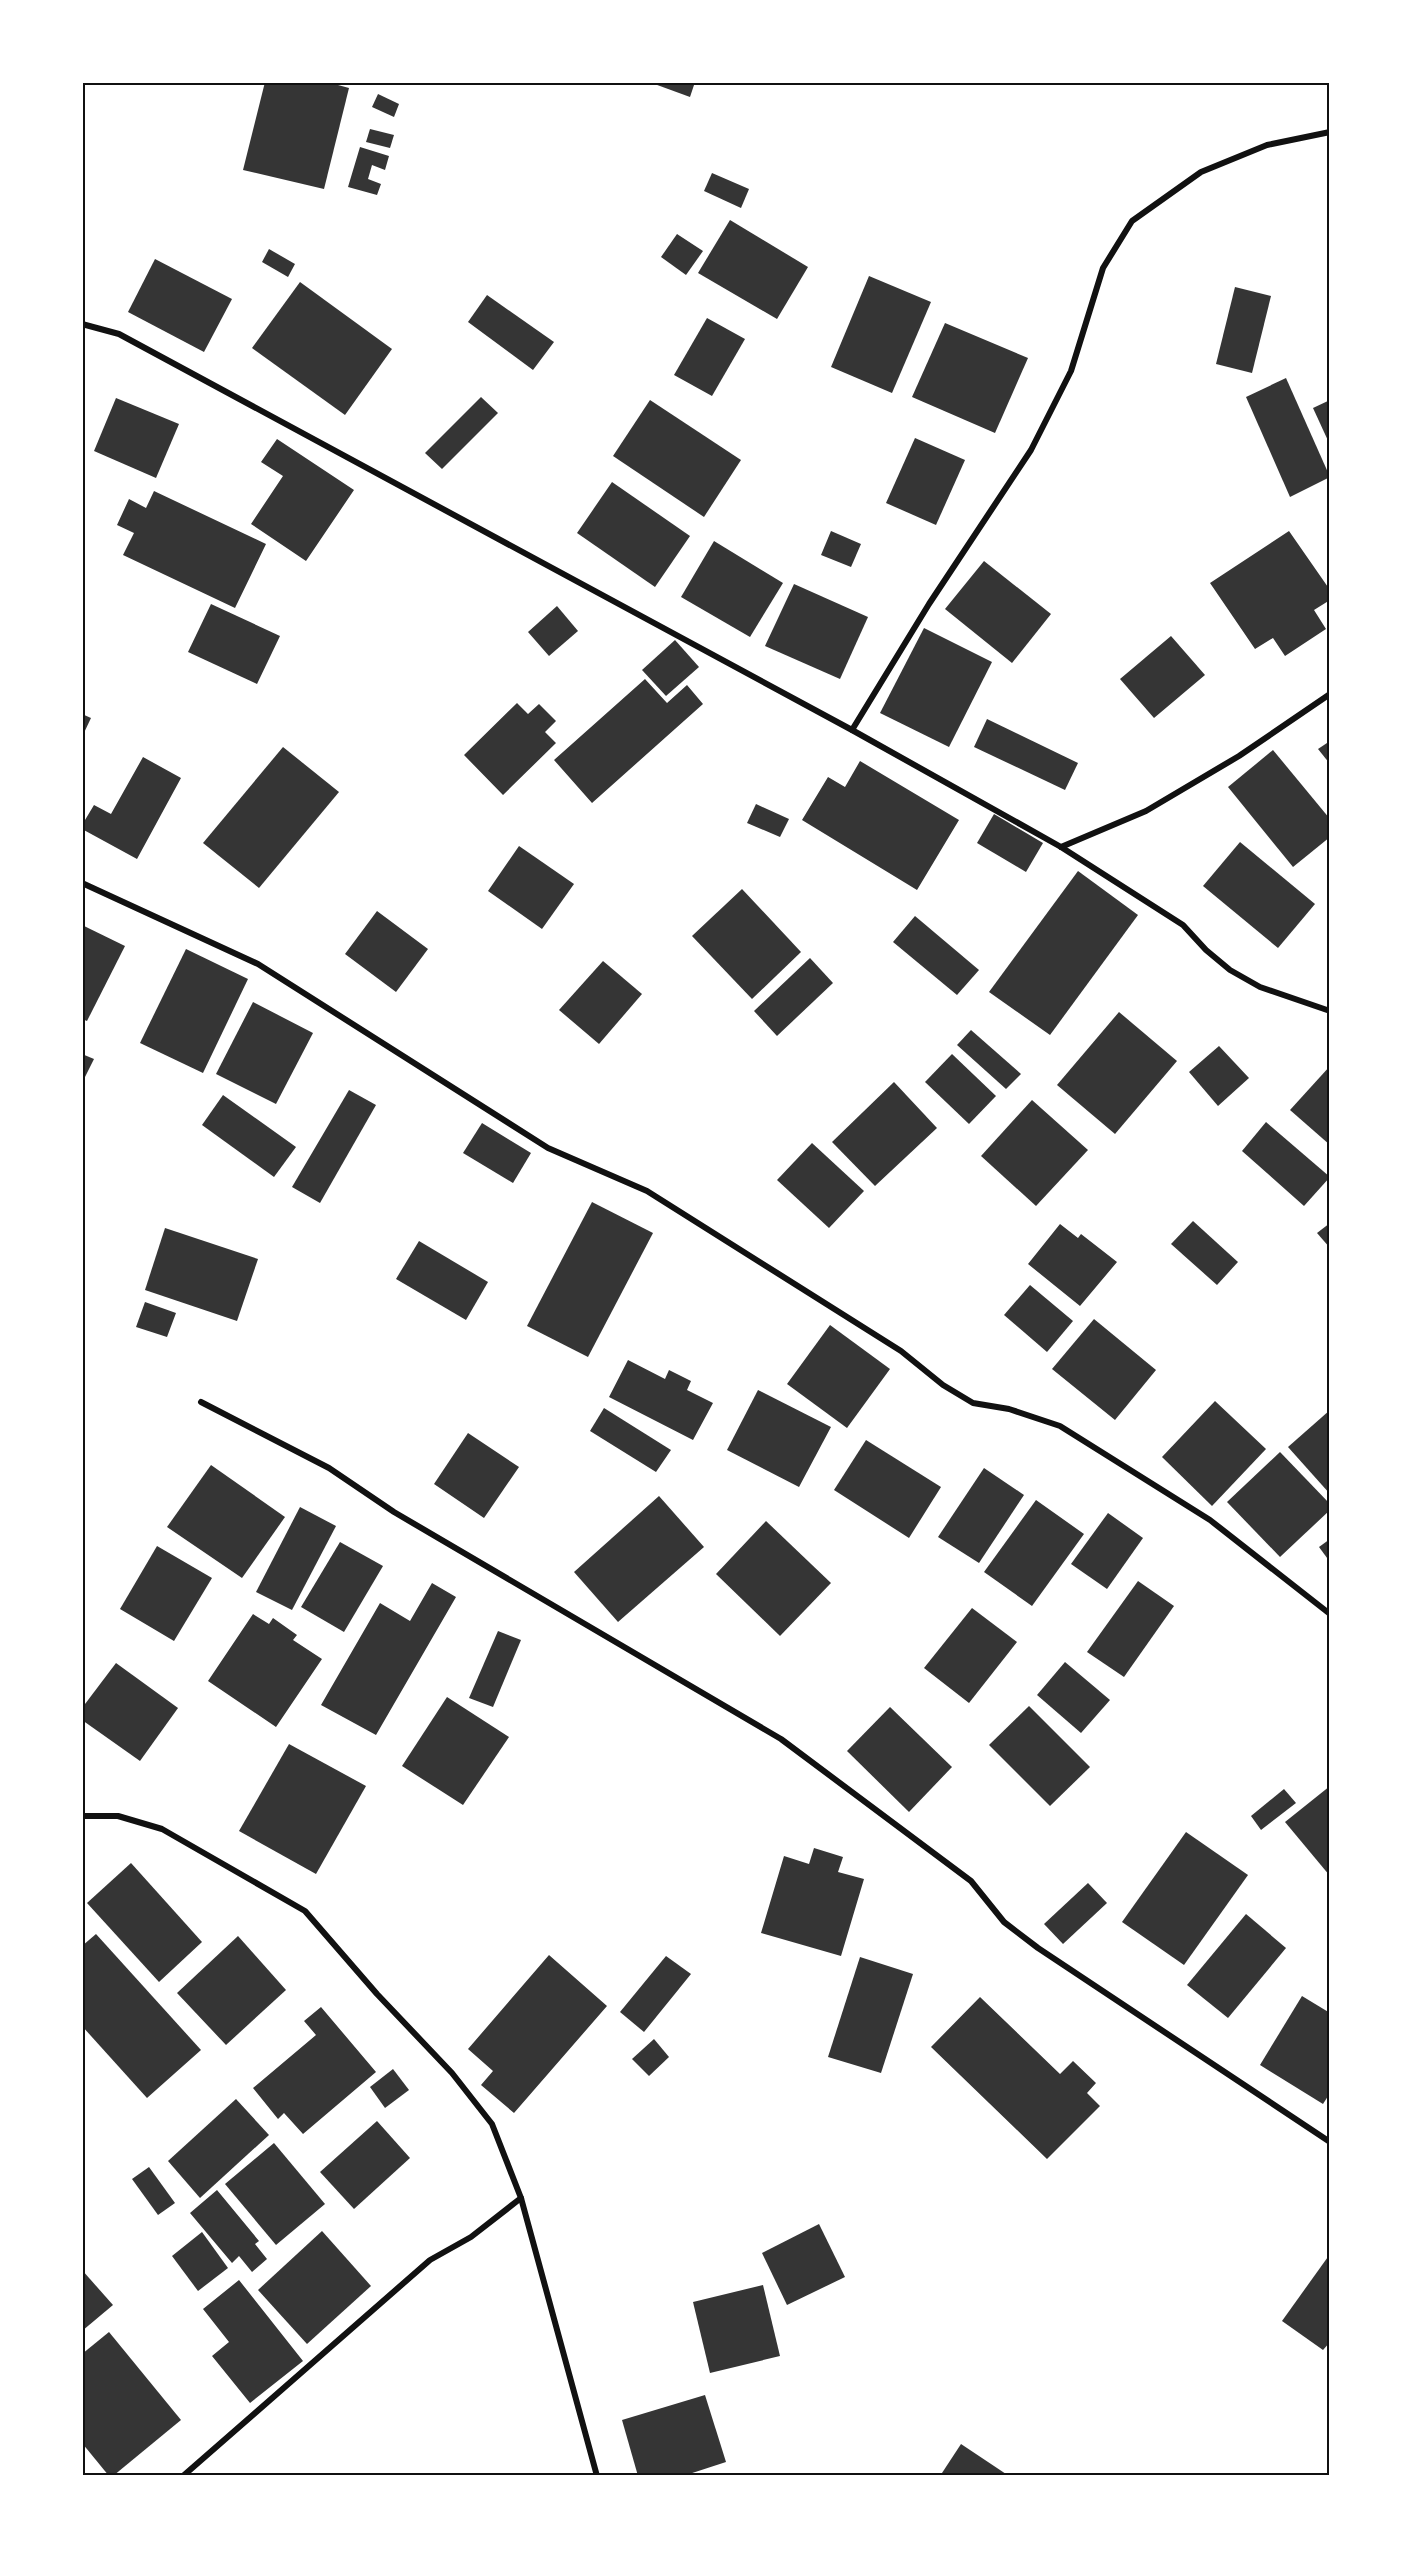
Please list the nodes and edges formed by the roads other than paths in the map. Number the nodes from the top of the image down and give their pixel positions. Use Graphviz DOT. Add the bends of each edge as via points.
graph roads {
  1 [pos="1329,132"];
  2 [pos="82,324"];
  3 [pos="1329,694"];
  4 [pos="852,730"];
  5 [pos="1061,847"];
  6 [pos="82,883"];
  7 [pos="1329,1011"];
  8 [pos="201,1402"];
  9 [pos="1329,1614"];
  10 [pos="82,1816"];
  11 [pos="1329,2142"];
  12 [pos="521,2198"];
  13 [pos="183,2475"];
  14 [pos="597,2475"];
  1 -- 4 [label="street" via="1267,145 1201,172 1132,221 1103,268 1071,371 1031,450"];
  2 -- 4 [label="street" via="119,334"];
  3 -- 5 [label="street" via="1239,756 1146,811"];
  4 -- 5 [label="street"];
  5 -- 7 [label="street" via="1183,925 1230,970 1260,987"];
  6 -- 9 [label="street" via="258,964 548,1148 647,1191 901,1351 973,1403 1009,1409 1068,1431 1210,1520"];
  8 -- 11 [label="street" via="329,1468 394,1512 782,1739 971,1881 1004,1922 1038,1948"];
  10 -- 12 [label="street" via="118,1816 162,1829 304,1911 452,2073 492,2124"];
  12 -- 13 [label="street" via="471,2238 430,2260"];
  12 -- 14 [label="street"];
}
